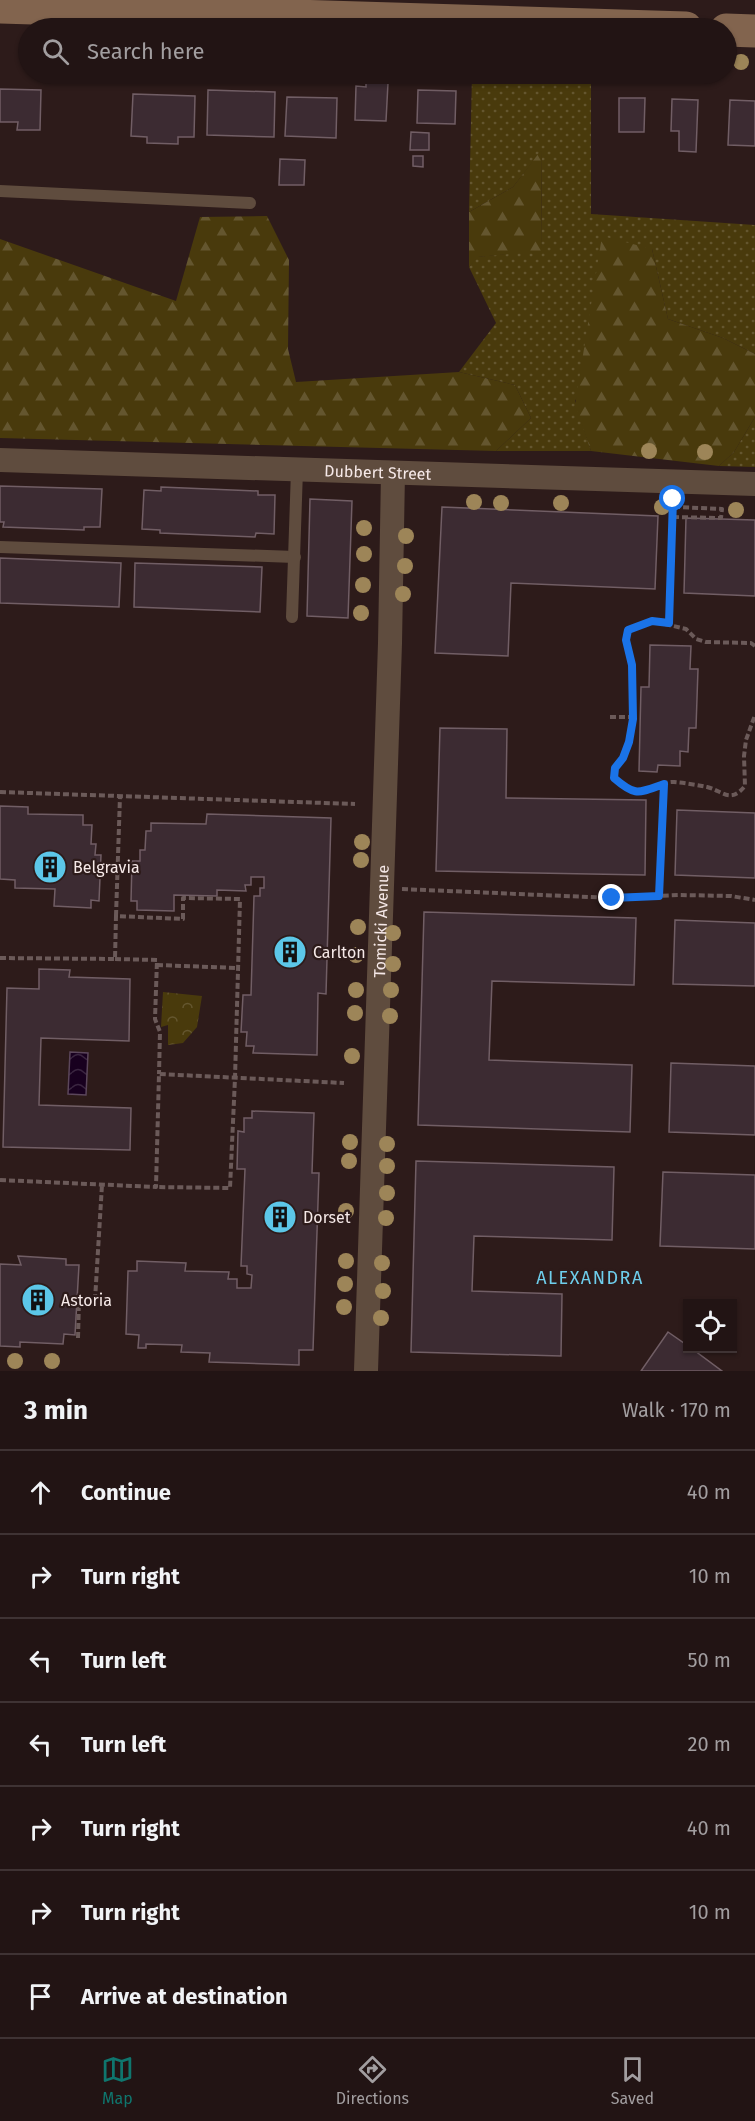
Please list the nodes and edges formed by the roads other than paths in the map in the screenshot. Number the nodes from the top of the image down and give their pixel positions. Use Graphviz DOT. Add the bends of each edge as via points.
graph roads {
  1 [pos="55,5"];
  2 [pos="0,7"];
  3 [pos="412,18"];
  4 [pos="737,30"];
  5 [pos="755,31"];
  6 [pos="0,191"];
  7 [pos="250,203"];
  8 [pos="0,460"];
  9 [pos="297,470"];
  10 [pos="393,473"];
  11 [pos="755,484"];
  12 [pos="0,547"];
  13 [pos="294,557"];
  14 [pos="292,617"];
  15 [pos="366,1371"];
  1 -- 2 [label="main road"];
  1 -- 3 [label="main road"];
  4 -- 5 [label="main road"];
  6 -- 7 [label="lane"];
  8 -- 9 [label="street, Dubbert Street"];
  9 -- 10 [label="street, Dubbert Street"];
  9 -- 13 [label="lane"];
  10 -- 11 [label="street, Dubbert Street"];
  10 -- 15 [label="street, Tomicki Avenue"];
  12 -- 13 [label="lane"];
  13 -- 14 [label="lane"];
}
